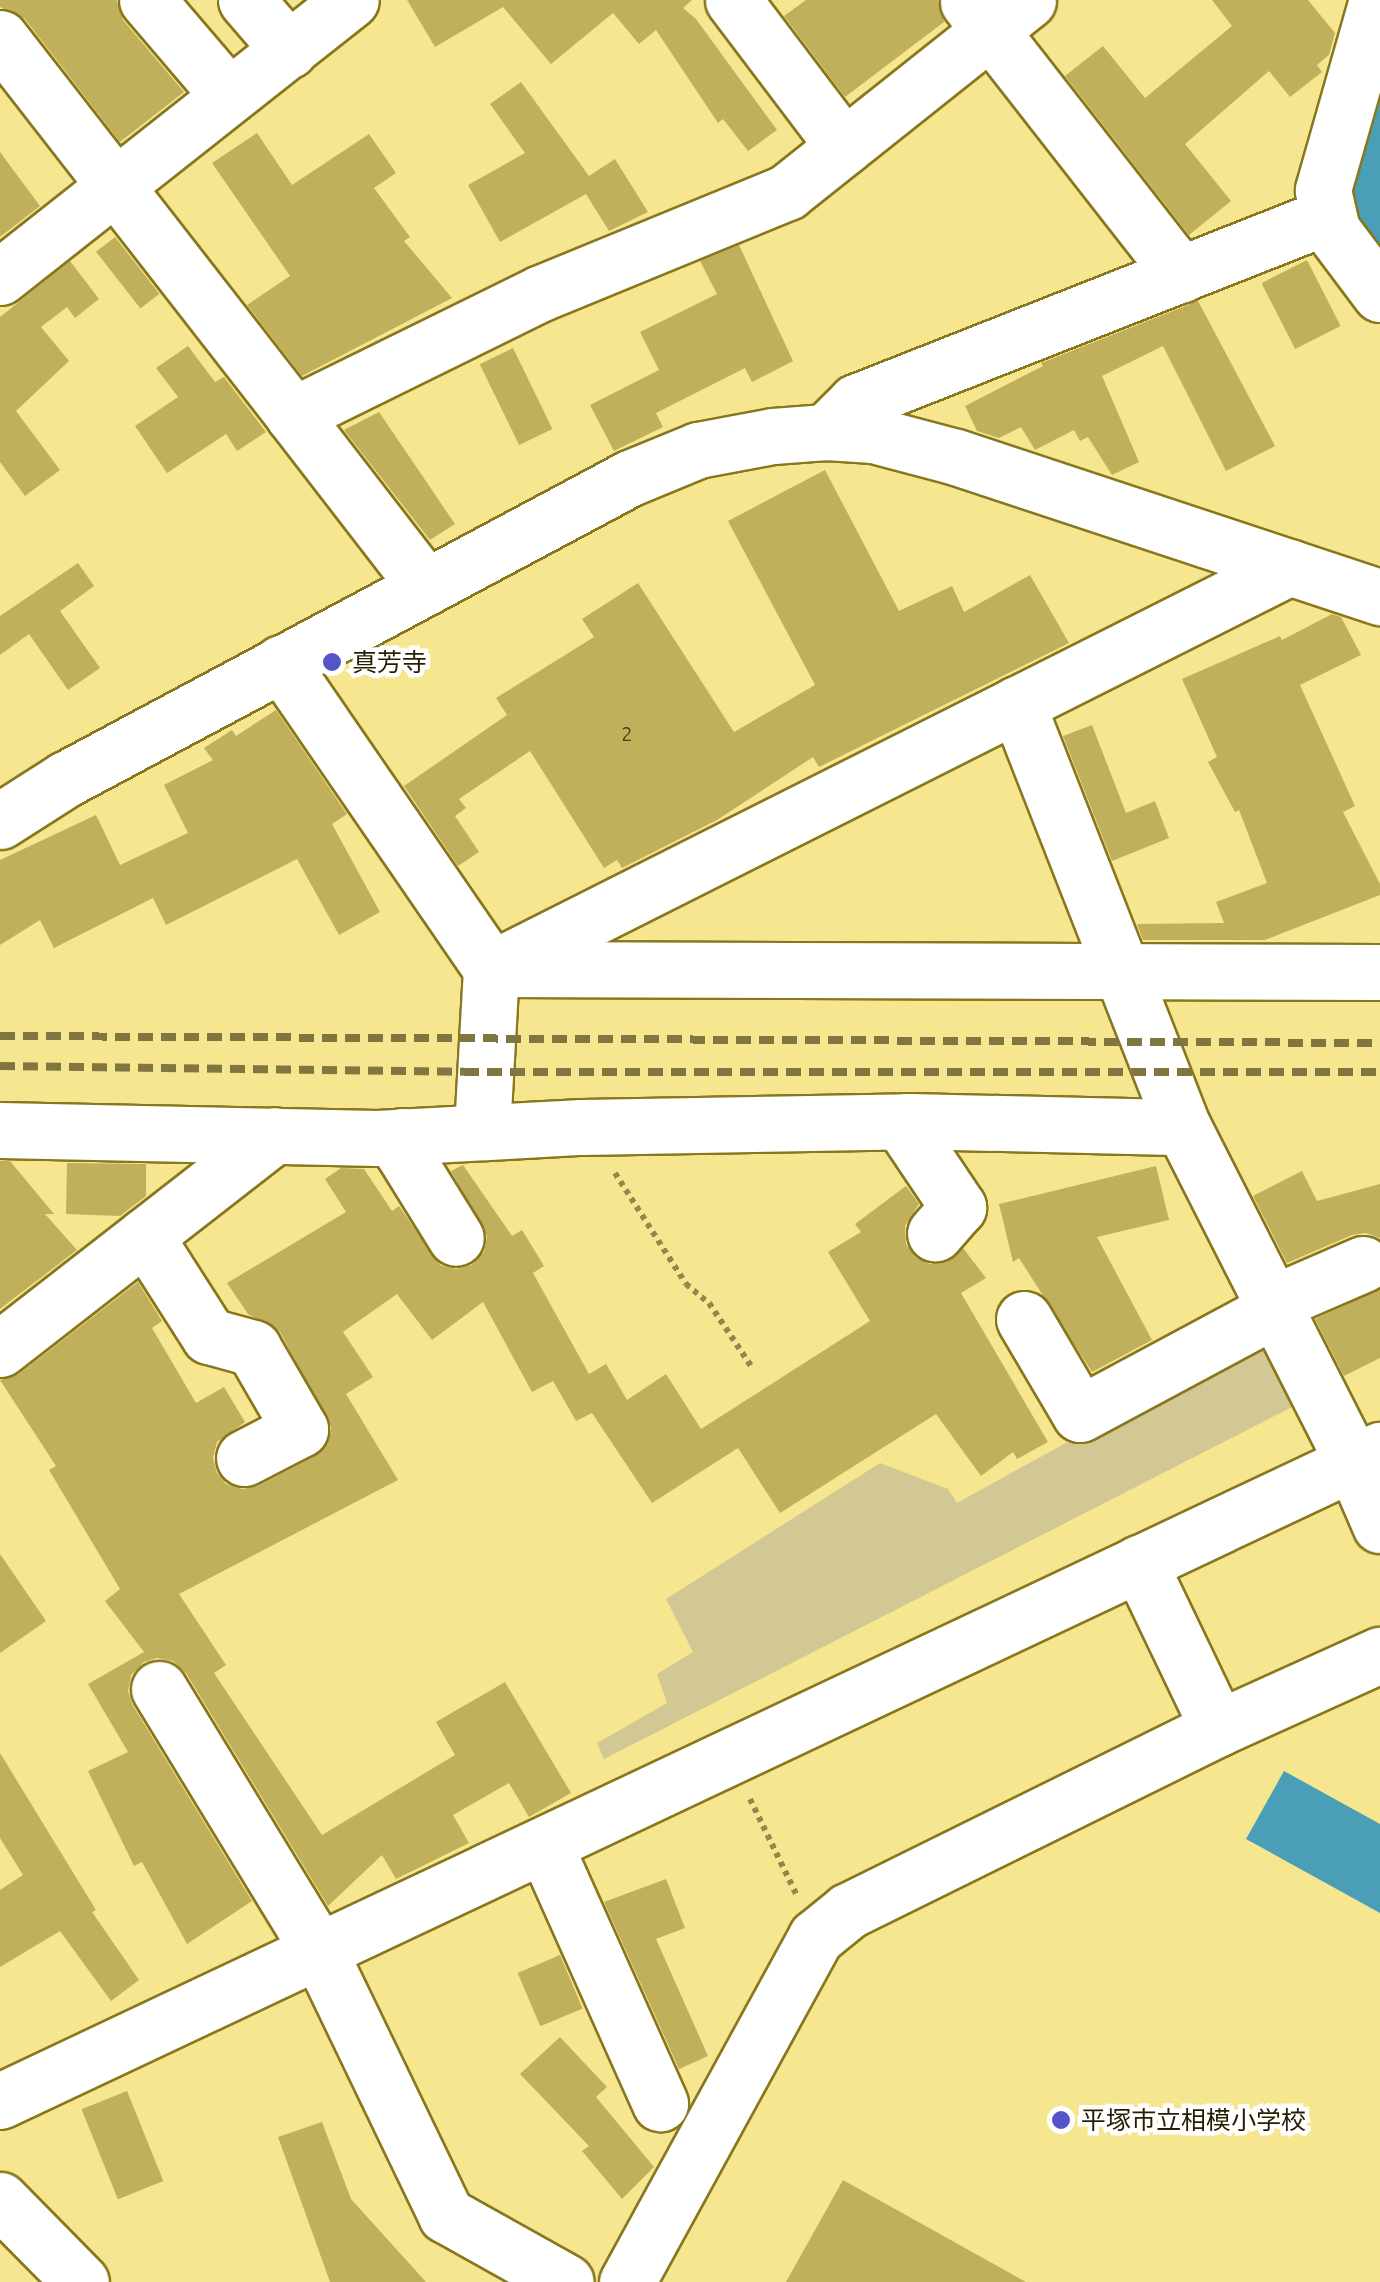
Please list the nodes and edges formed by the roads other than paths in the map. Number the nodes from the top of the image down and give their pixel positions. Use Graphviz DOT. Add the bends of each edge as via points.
graph roads {
  1 [pos="147,0"];
  2 [pos="246,0"];
  3 [pos="352,0"];
  4 [pos="1377,0"];
  5 [pos="994,10"];
  6 [pos="754,11"];
  7 [pos="0,38"];
  8 [pos="289,50"];
  9 [pos="228,95"];
  10 [pos="844,146"];
  11 [pos="116,186"];
  12 [pos="1328,216"];
  13 [pos="1181,274"];
  14 [pos="0,278"];
  15 [pos="1380,294"];
  16 [pos="293,415"];
  17 [pos="826,432"];
  18 [pos="1290,568"];
  19 [pos="426,587"];
  20 [pos="1380,597"];
  21 [pos="281,664"];
  22 [pos="1018,704"];
  23 [pos="0,821"];
  24 [pos="491,968"];
  25 [pos="1380,972"];
  26 [pos="1124,974"];
  27 [pos="906,1121"];
  28 [pos="1183,1127"];
  29 [pos="0,1130"];
  30 [pos="482,1132"];
  31 [pos="275,1134"];
  32 [pos="402,1136"];
  33 [pos="934,1233"];
  34 [pos="145,1236"];
  35 [pos="456,1238"];
  36 [pos="1363,1264"];
  37 [pos="1275,1306"];
  38 [pos="1024,1319"];
  39 [pos="0,1349"];
  40 [pos="1366,1455"];
  41 [pos="244,1458"];
  42 [pos="1380,1525"];
  43 [pos="1138,1562"];
  44 [pos="1380,1655"];
  45 [pos="159,1689"];
  46 [pos="1218,1728"];
  47 [pos="545,1846"];
  48 [pos="320,1952"];
  49 [pos="0,2101"];
  50 [pos="660,2103"];
  51 [pos="0,2200"];
  52 [pos="81,2282"];
  53 [pos="566,2282"];
  54 [pos="626,2282"];
  1 -- 9 [label="street"];
  2 -- 8 [label="street"];
  3 -- 8 [label="street"];
  4 -- 12 [label="street" via="1323,190"];
  5 -- 10 [label="street"];
  5 -- 13 [label="street"];
  6 -- 10 [label="street"];
  7 -- 11 [label="street"];
  8 -- 9 [label="street"];
  9 -- 11 [label="street"];
  10 -- 16 [label="street" via="787,192 541,293"];
  11 -- 14 [label="street"];
  11 -- 16 [label="street"];
  12 -- 13 [label="street"];
  12 -- 15 [label="street"];
  13 -- 17 [label="street" via="856,402"];
  16 -- 19 [label="street"];
  17 -- 18 [label="street" via="874,436 956,457"];
  17 -- 19 [label="street" via="698,450 630,478"];
  18 -- 20 [label="street"];
  18 -- 22 [label="street"];
  19 -- 21 [label="street"];
  21 -- 23 [label="street"];
  21 -- 24 [label="street"];
  22 -- 24 [label="street"];
  22 -- 26 [label="street"];
  24 -- 26 [label="street"];
  24 -- 30 [label="street"];
  25 -- 26 [label="street"];
  26 -- 28 [label="street"];
  27 -- 28 [label="street"];
  27 -- 30 [label="street"];
  27 -- 33 [label="street" via="958,1207"];
  28 -- 37 [label="street"];
  29 -- 31 [label="street"];
  30 -- 32 [label="street"];
  31 -- 32 [label="street"];
  31 -- 34 [label="street"];
  32 -- 35 [label="street" via="402,1151"];
  34 -- 39 [label="street"];
  34 -- 41 [label="street" via="209,1336 253,1348 300,1429"];
  36 -- 37 [label="street"];
  37 -- 38 [label="street" via="1080,1414"];
  37 -- 40 [label="street"];
  40 -- 42 [label="street"];
  40 -- 43 [label="street"];
  43 -- 46 [label="street"];
  43 -- 47 [label="street"];
  44 -- 46 [label="street"];
  45 -- 48 [label="street"];
  46 -- 54 [label="street" via="848,1912 816,1937"];
  47 -- 48 [label="street"];
  47 -- 50 [label="street"];
  48 -- 49 [label="street"];
  48 -- 53 [label="street" via="446,2215"];
  51 -- 52 [label="street"];
}
